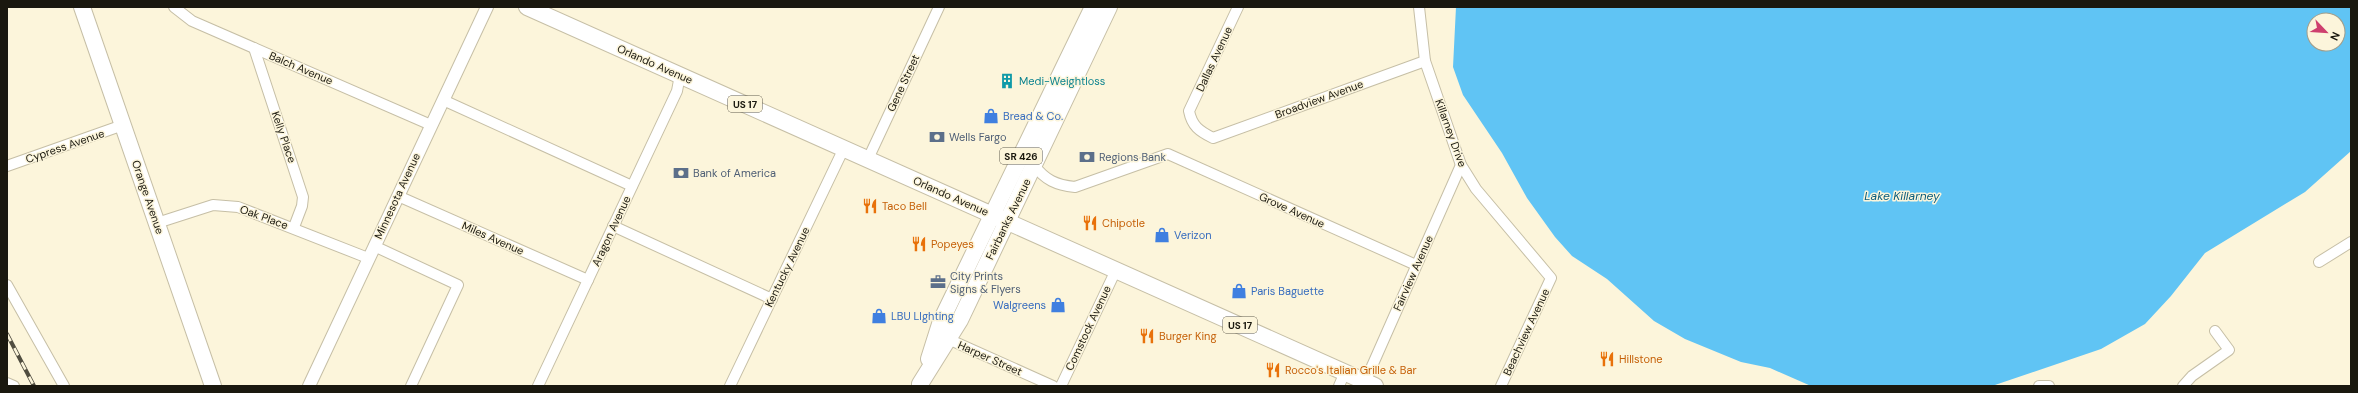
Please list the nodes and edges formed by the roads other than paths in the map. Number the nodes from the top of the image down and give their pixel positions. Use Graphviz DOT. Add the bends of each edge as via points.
graph roads {
  1 [pos="82,7"];
  2 [pos="174,7"];
  3 [pos="487,7"];
  4 [pos="527,7"];
  5 [pos="939,7"];
  6 [pos="1093,7"];
  7 [pos="1109,7"];
  8 [pos="1238,7"];
  9 [pos="1416,8"];
  10 [pos="254,48"];
  11 [pos="1425,61"];
  12 [pos="680,75"];
  13 [pos="443,100"];
  14 [pos="123,125"];
  15 [pos="431,125"];
  16 [pos="1212,138"];
  17 [pos="844,148"];
  18 [pos="868,159"];
  19 [pos="1461,164"];
  20 [pos="1034,165"];
  21 [pos="7,166"];
  22 [pos="632,186"];
  23 [pos="398,196"];
  24 [pos="999,218"];
  25 [pos="157,223"];
  26 [pos="613,226"];
  27 [pos="294,227"];
  28 [pos="2351,242"];
  29 [pos="374,246"];
  30 [pos="368,258"];
  31 [pos="2319,262"];
  32 [pos="1416,265"];
  33 [pos="1116,270"];
  34 [pos="1550,278"];
  35 [pos="588,280"];
  36 [pos="7,285"];
  37 [pos="772,299"];
  38 [pos="2215,331"];
  39 [pos="948,339"];
  40 [pos="1342,379"];
  41 [pos="7,383"];
  42 [pos="1370,384"];
  43 [pos="920,385"];
  44 [pos="14,386"];
  45 [pos="64,386"];
  46 [pos="214,386"];
  47 [pos="308,386"];
  48 [pos="411,386"];
  49 [pos="538,386"];
  50 [pos="730,386"];
  51 [pos="1053,386"];
  52 [pos="1061,386"];
  53 [pos="1501,386"];
  54 [pos="2039,386"];
  55 [pos="2049,386"];
  56 [pos="2183,386"];
  1 -- 14 [label="main road, Orange Avenue"];
  2 -- 10 [label="street, Balch Avenue" via="192,21"];
  3 -- 13 [label="street, Minnesota Avenue"];
  4 -- 12 [label="main road, Orlando Avenue / US 17"];
  5 -- 18 [label="street, Gene Street"];
  6 -- 24 [label="main road, Fairbanks Avenue / SR 426"];
  7 -- 20 [label="main road, Fairbanks Avenue / SR 426"];
  8 -- 16 [label="street, Dallas Avenue" via="1189,111 1196,128"];
  9 -- 11 [label="street, Killarney Drive"];
  10 -- 15 [label="street, Balch Avenue"];
  10 -- 27 [label="street, Kelly Place" via="303,197"];
  11 -- 16 [label="street, Broadview Avenue"];
  11 -- 19 [label="street, Killarney Drive"];
  12 -- 17 [label="main road, Orlando Avenue / US 17"];
  12 -- 22 [label="street, Aragon Avenue" via="677,91"];
  13 -- 15 [label="street, Minnesota Avenue"];
  13 -- 22 [label="street"];
  14 -- 21 [label="street, Cypress Avenue"];
  14 -- 25 [label="main road, Orange Avenue"];
  15 -- 23 [label="street, Minnesota Avenue"];
  17 -- 18 [label="main road, Orlando Avenue / US 17"];
  17 -- 37 [label="street, Kentucky Avenue"];
  18 -- 24 [label="main road, Orlando Avenue / US 17"];
  19 -- 32 [label="street, Fairview Avenue"];
  19 -- 34 [label="street, Killarney Drive" via="1476,189"];
  20 -- 24 [label="main road, Fairbanks Avenue / SR 426"];
  20 -- 32 [label="street, Grove Avenue" via="1048,180 1062,186 1075,187 1168,154"];
  22 -- 26 [label="street, Aragon Avenue"];
  23 -- 29 [label="street, Minnesota Avenue"];
  23 -- 35 [label="street, Miles Avenue"];
  24 -- 33 [label="main road, Orlando Avenue / US 17"];
  24 -- 39 [label="main road, Fairbanks Avenue / SR 426" via="960,320"];
  24 -- 43 [label="main road, Fairbanks Avenue / SR 426" via="941,321"];
  25 -- 27 [label="street, Oak Place" via="221,204 238,207"];
  25 -- 46 [label="main road, Orange Avenue"];
  26 -- 35 [label="street, Aragon Avenue"];
  26 -- 37 [label="street"];
  27 -- 30 [label="street, Oak Place"];
  28 -- 31 [label="street"];
  29 -- 30 [label="street, Minnesota Avenue"];
  29 -- 48 [label="street" via="458,285"];
  30 -- 47 [label="street, Minnesota Avenue"];
  32 -- 42 [label="street, Fairview Avenue"];
  33 -- 40 [label="main road, Orlando Avenue / US 17"];
  33 -- 52 [label="street, Comstock Avenue"];
  34 -- 53 [label="street, Beachview Avenue"];
  35 -- 49 [label="street, Aragon Avenue"];
  36 -- 45 [label="street"];
  37 -- 50 [label="street, Kentucky Avenue"];
  38 -- 56 [label="street" via="2229,350 2192,376"];
  39 -- 43 [label="main road, Fairbanks Avenue / SR 426"];
  39 -- 51 [label="street, Harper Street"];
  40 -- 42 [label="main road, Orlando Avenue / US 17"];
  41 -- 44 [label="street"];
  54 -- 55 [label="street"];
}
